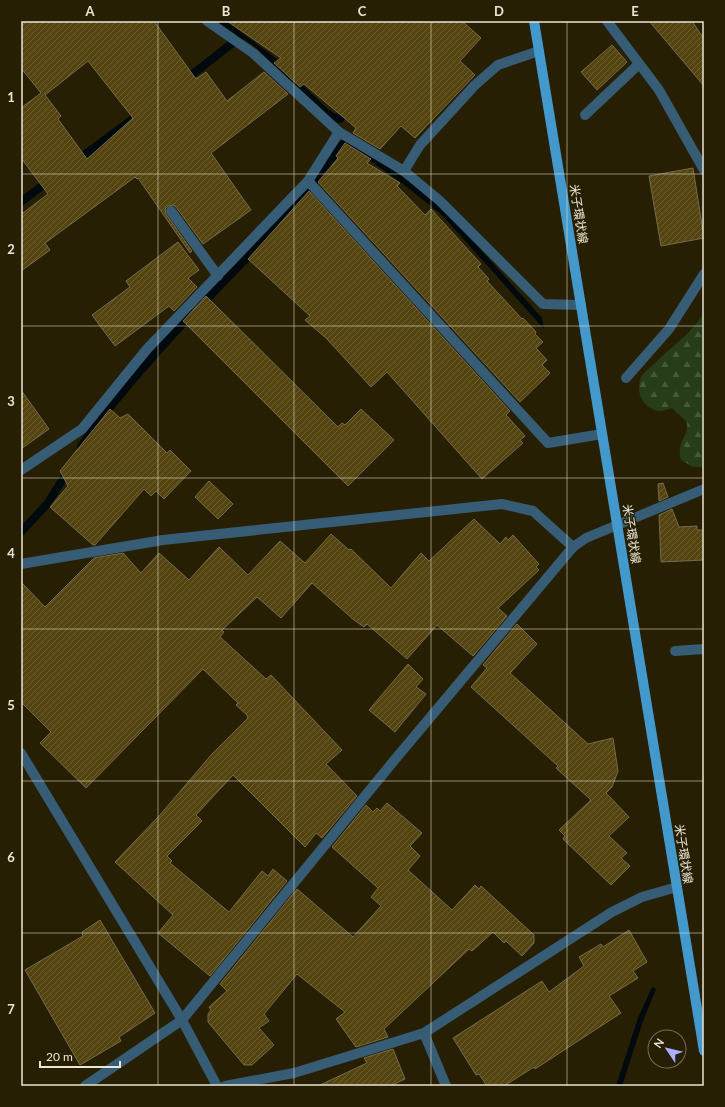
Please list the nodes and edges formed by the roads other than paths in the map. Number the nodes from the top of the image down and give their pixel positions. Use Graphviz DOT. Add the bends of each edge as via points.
graph roads {
  1 [pos="207,21"];
  2 [pos="534,21"];
  3 [pos="607,21"];
  4 [pos="539,51"];
  5 [pos="639,64"];
  6 [pos="586,115"];
  7 [pos="339,132"];
  8 [pos="704,170"];
  9 [pos="404,171"];
  10 [pos="308,181"];
  11 [pos="171,211"];
  12 [pos="704,274"];
  13 [pos="218,276"];
  14 [pos="581,305"];
  15 [pos="626,378"];
  16 [pos="602,434"];
  17 [pos="21,470"];
  18 [pos="704,489"];
  19 [pos="617,525"];
  20 [pos="573,548"];
  21 [pos="21,564"];
  22 [pos="704,649"];
  23 [pos="675,651"];
  24 [pos="21,753"];
  25 [pos="677,887"];
  26 [pos="701,1013"];
  27 [pos="182,1020"];
  28 [pos="424,1033"];
  29 [pos="704,1052"];
  30 [pos="85,1086"];
  31 [pos="217,1086"];
  32 [pos="225,1086"];
  33 [pos="446,1086"];
  1 -- 7 [label="street" via="253,53"];
  2 -- 4 [label="main road, 米子環状線"];
  3 -- 5 [label="street"];
  4 -- 9 [label="street" via="498,65 481,80 420,145"];
  4 -- 14 [label="main road, 米子環状線"];
  5 -- 6 [label="street"];
  5 -- 8 [label="street" via="659,90"];
  7 -- 9 [label="street"];
  7 -- 10 [label="street"];
  9 -- 14 [label="street" via="440,201 543,304"];
  10 -- 13 [label="street"];
  10 -- 16 [label="street" via="548,443"];
  11 -- 13 [label="street"];
  12 -- 15 [label="street" via="669,329"];
  13 -- 17 [label="street" via="147,349 82,429"];
  14 -- 16 [label="main road, 米子環状線"];
  16 -- 19 [label="main road, 米子環状線"];
  18 -- 19 [label="street"];
  19 -- 20 [label="street" via="586,538"];
  19 -- 25 [label="main road, 米子環状線"];
  20 -- 21 [label="street" via="533,511 502,504 163,540"];
  20 -- 27 [label="street" via="392,763"];
  22 -- 23 [label="street"];
  24 -- 27 [label="street"];
  25 -- 26 [label="main road, 米子環状線"];
  25 -- 28 [label="street" via="642,897 612,912"];
  26 -- 29 [label="main road, 米子環状線"];
  27 -- 30 [label="street"];
  27 -- 31 [label="street"];
  28 -- 32 [label="street" via="294,1073"];
  28 -- 33 [label="street"];
}
